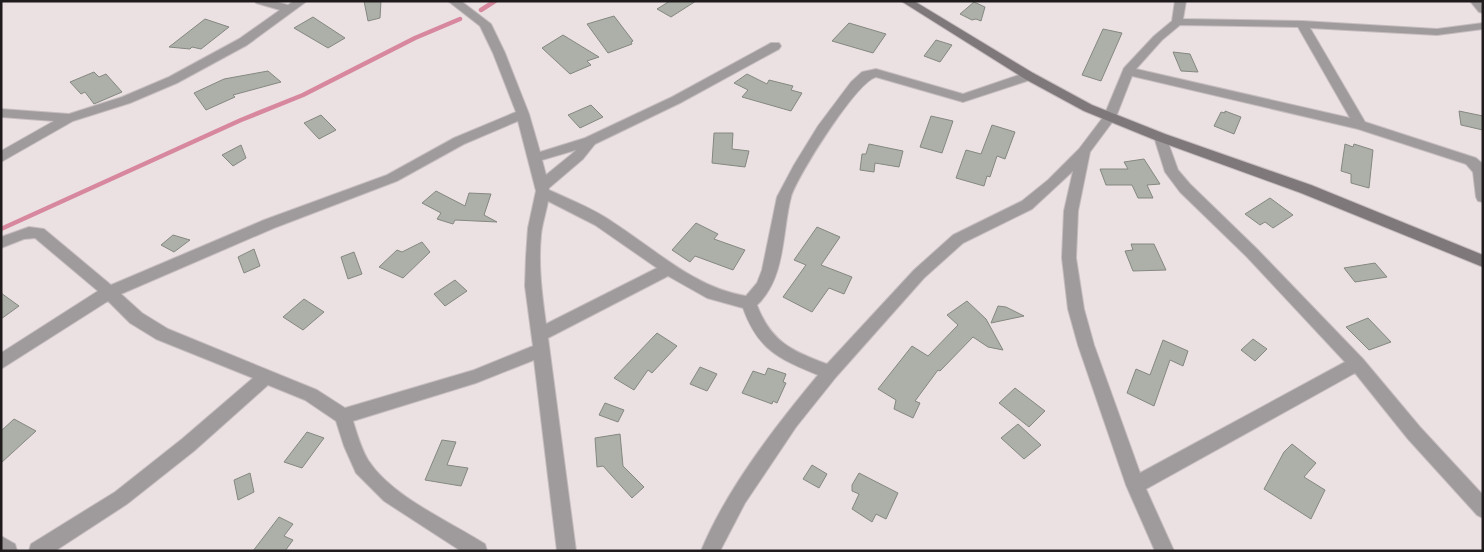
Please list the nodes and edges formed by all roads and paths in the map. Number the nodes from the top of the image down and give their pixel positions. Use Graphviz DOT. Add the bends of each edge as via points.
graph roads {
  1 [pos="260,1"];
  2 [pos="302,1"];
  3 [pos="453,1"];
  4 [pos="906,1"];
  5 [pos="1181,1"];
  6 [pos="1475,1"];
  7 [pos="290,9"];
  8 [pos="1483,10"];
  9 [pos="1176,22"];
  10 [pos="1302,24"];
  11 [pos="1483,26"];
  12 [pos="775,46"];
  13 [pos="1128,71"];
  14 [pos="1029,76"];
  15 [pos="1,113"];
  16 [pos="523,114"];
  17 [pos="1110,117"];
  18 [pos="69,118"];
  19 [pos="1360,125"];
  20 [pos="1160,137"];
  21 [pos="590,141"];
  22 [pos="1084,151"];
  23 [pos="1,157"];
  24 [pos="534,158"];
  25 [pos="542,190"];
  26 [pos="1483,197"];
  27 [pos="1,243"];
  28 [pos="1483,261"];
  29 [pos="669,269"];
  30 [pos="109,292"];
  31 [pos="749,303"];
  32 [pos="540,342"];
  33 [pos="1,362"];
  34 [pos="1357,364"];
  35 [pos="830,372"];
  36 [pos="267,376"];
  37 [pos="343,416"];
  38 [pos="1135,485"];
  39 [pos="1483,509"];
  40 [pos="1,546"];
  41 [pos="8,551"];
  42 [pos="38,551"];
  43 [pos="478,551"];
  44 [pos="567,551"];
  45 [pos="710,551"];
  46 [pos="1164,551"];
  1 -- 7 [label="street"];
  2 -- 7 [label="street"];
  3 -- 16 [label="street" via="485,24"];
  4 -- 14 [label="street"];
  5 -- 9 [label="street"];
  6 -- 8 [label="street"];
  7 -- 18 [label="street" via="242,42 173,80 126,100"];
  9 -- 10 [label="street"];
  9 -- 13 [label="street"];
  10 -- 11 [label="street" via="1437,32"];
  10 -- 19 [label="street"];
  12 -- 21 [label="street" via="676,100"];
  13 -- 17 [label="street"];
  13 -- 19 [label="street"];
  14 -- 17 [label="street"];
  14 -- 31 [label="street" via="963,98 876,73 866,75 855,84 829,121 784,196 776,240 761,291"];
  15 -- 18 [label="street"];
  16 -- 24 [label="street"];
  16 -- 30 [label="street" via="459,142 392,178 269,224"];
  17 -- 20 [label="street"];
  17 -- 22 [label="street"];
  18 -- 23 [label="street"];
  19 -- 26 [label="street" via="1471,161 1481,172"];
  20 -- 28 [label="street" via="1306,189"];
  20 -- 34 [label="street" via="1172,172 1185,188"];
  21 -- 24 [label="street"];
  21 -- 25 [label="street"];
  22 -- 35 [label="street" via="1027,205 958,239 918,274"];
  22 -- 38 [label="street" via="1071,211 1069,258 1076,309"];
  24 -- 25 [label="street"];
  25 -- 29 [label="street" via="606,225"];
  25 -- 32 [label="street" via="532,255"];
  27 -- 30 [label="street" via="30,232 39,233"];
  29 -- 31 [label="street" via="714,293"];
  29 -- 32 [label="street"];
  30 -- 33 [label="street"];
  30 -- 36 [label="street" via="136,318 162,334"];
  31 -- 35 [label="street" via="758,325 772,344"];
  32 -- 37 [label="street" via="476,376"];
  32 -- 44 [label="street"];
  34 -- 38 [label="street"];
  34 -- 39 [label="street"];
  35 -- 45 [label="street" via="790,422 739,498"];
  36 -- 37 [label="street" via="311,395"];
  36 -- 42 [label="street" via="128,492"];
  37 -- 43 [label="street" via="351,444 367,472 383,488"];
  38 -- 46 [label="street"];
  40 -- 41 [label="street"];
}
